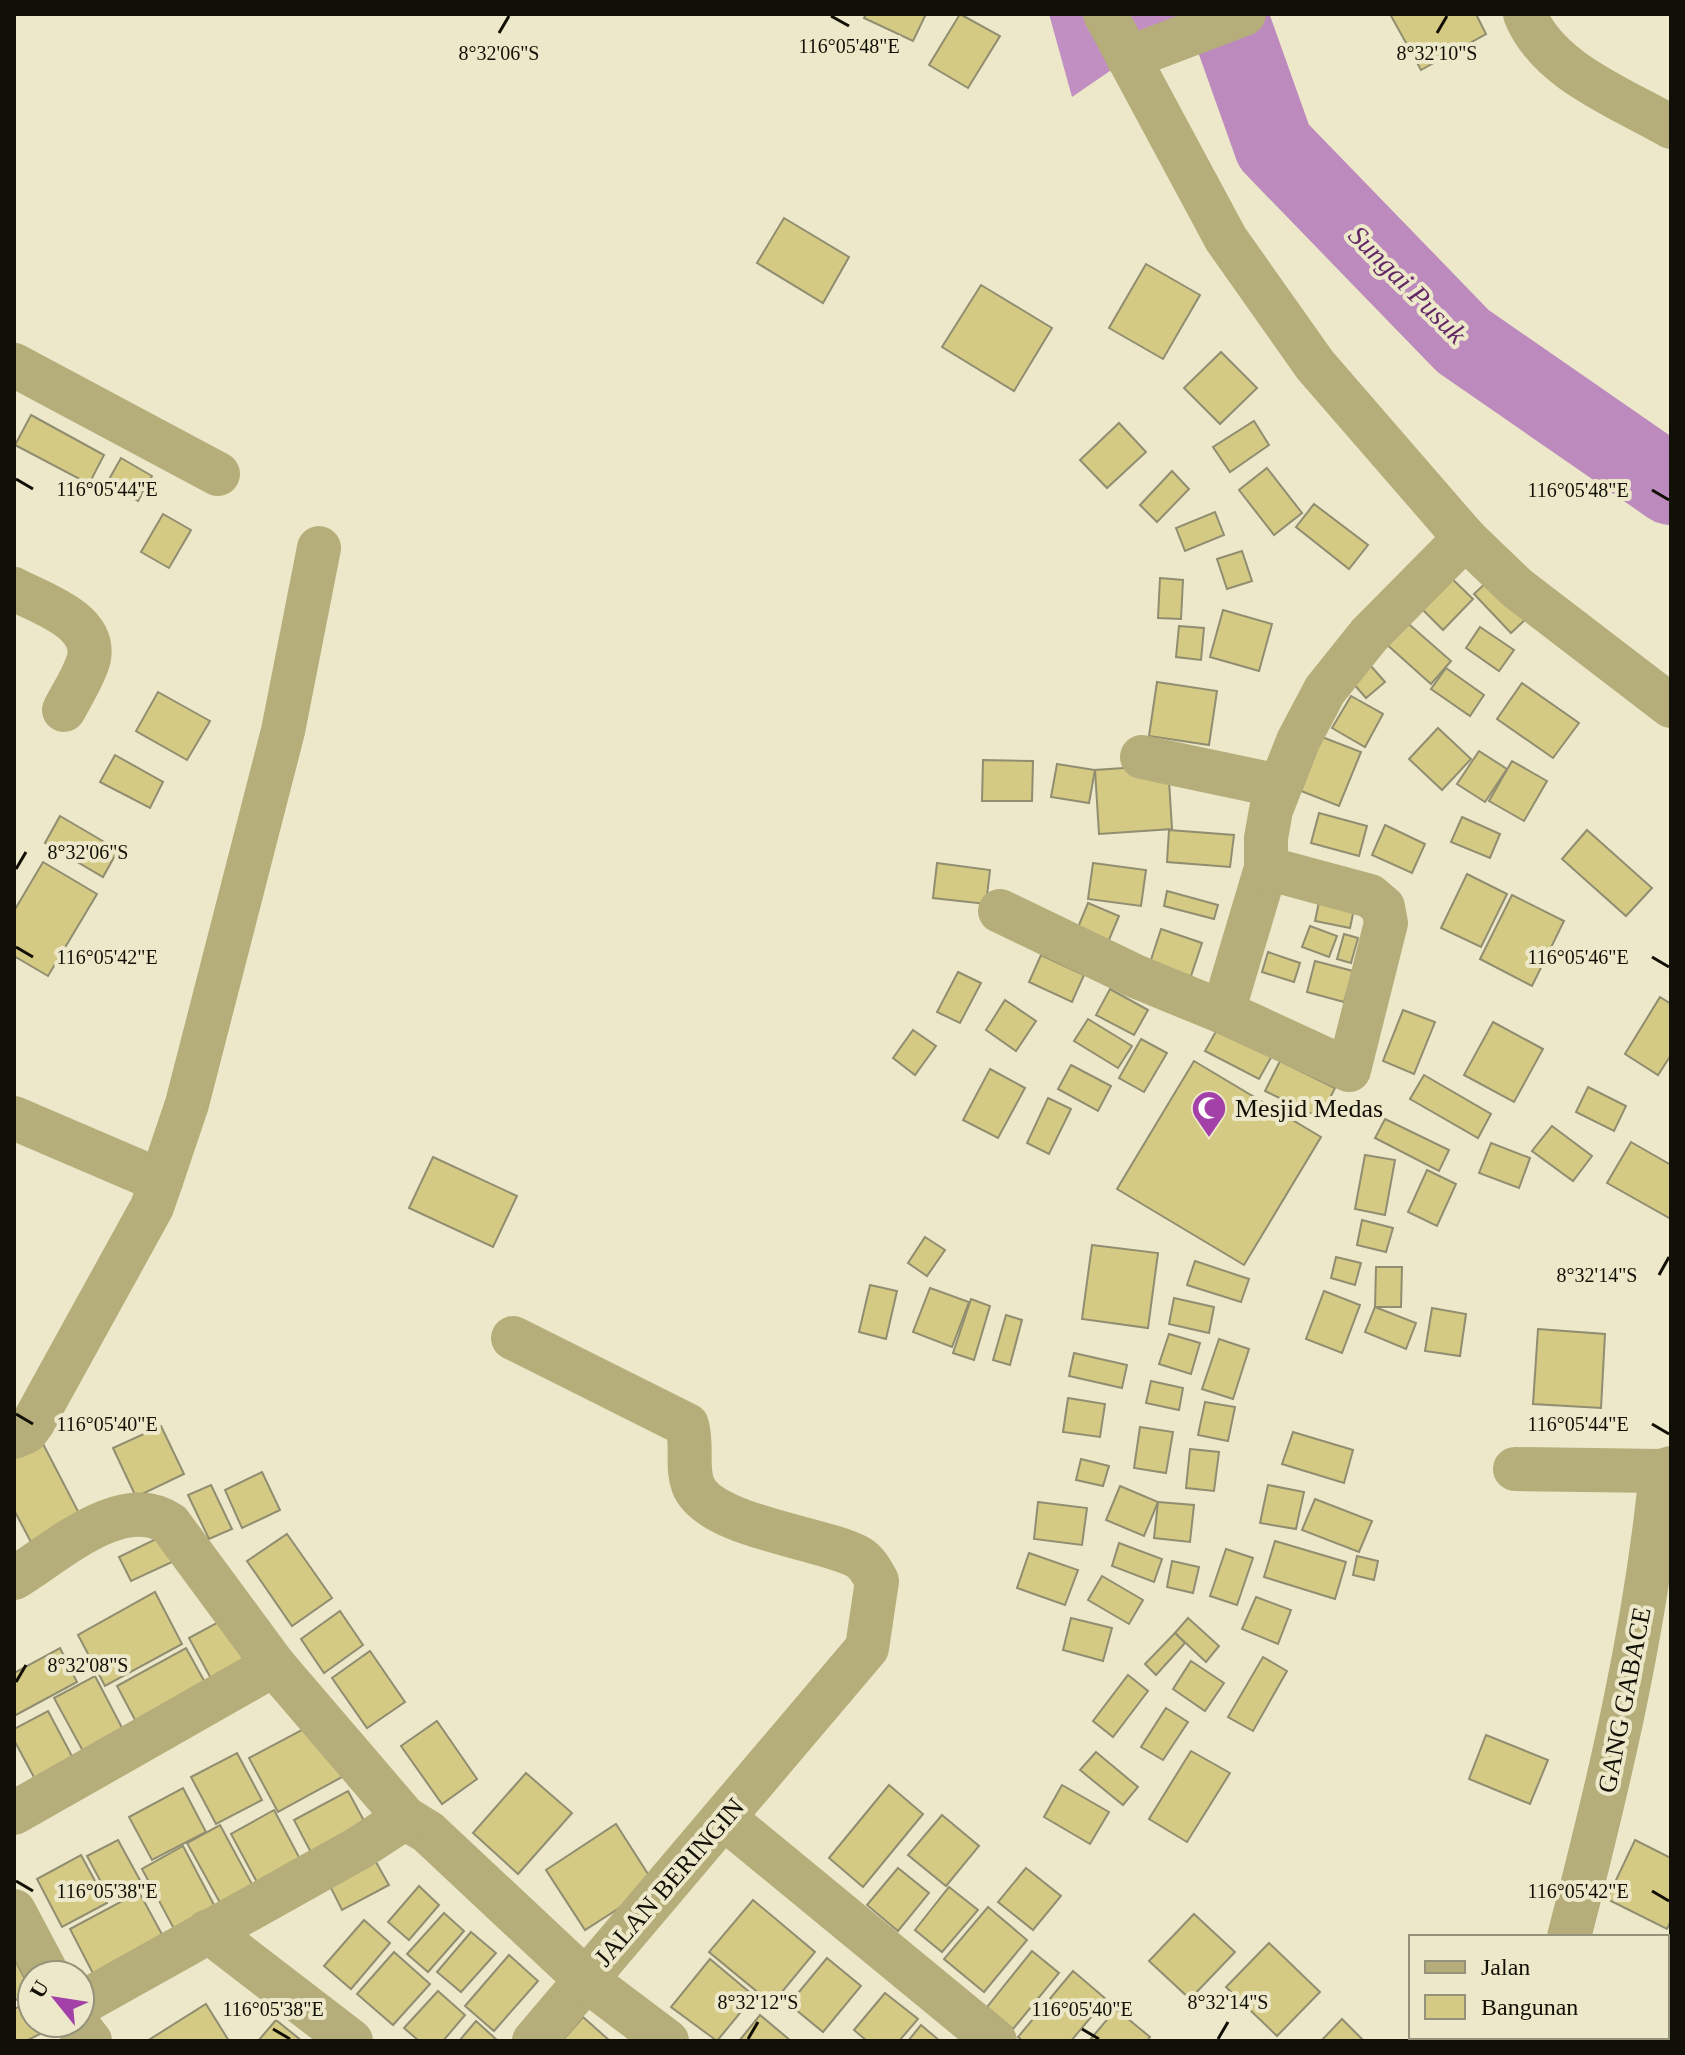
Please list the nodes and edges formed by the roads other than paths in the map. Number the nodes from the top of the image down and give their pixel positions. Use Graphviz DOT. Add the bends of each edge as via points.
graph roads {
  1 [pos="1105,14"];
  2 [pos="1244,14"];
  3 [pos="1525,14"];
  4 [pos="1143,51"];
  5 [pos="1671,127"];
  6 [pos="14,365"];
  7 [pos="218,474"];
  8 [pos="1465,538"];
  9 [pos="319,548"];
  10 [pos="14,589"];
  11 [pos="1671,706"];
  12 [pos="64,710"];
  13 [pos="1142,757"];
  14 [pos="1279,786"];
  15 [pos="1266,868"];
  16 [pos="1000,911"];
  17 [pos="1223,1012"];
  18 [pos="14,1118"];
  19 [pos="161,1181"];
  20 [pos="513,1338"];
  21 [pos="14,1437"];
  22 [pos="1515,1469"];
  23 [pos="1666,1470"];
  24 [pos="14,1578"];
  25 [pos="274,1665"];
  26 [pos="14,1813"];
  27 [pos="405,1818"];
  28 [pos="724,1818"];
  29 [pos="14,1911"];
  30 [pos="208,1931"];
  31 [pos="1569,1935"];
  32 [pos="40,1959"];
  33 [pos="586,1980"];
  34 [pos="96,1995"];
  35 [pos="351,2041"];
  36 [pos="534,2041"];
  37 [pos="667,2041"];
  38 [pos="995,2041"];
  1 -- 4 [label="street"];
  2 -- 4 [label="street"];
  3 -- 5 [label="street" via="1558,60"];
  4 -- 8 [label="street" via="1226,239 1268,304"];
  6 -- 7 [label="street"];
  8 -- 11 [label="street" via="1517,588"];
  8 -- 14 [label="street" via="1369,635 1325,690"];
  9 -- 19 [label="street" via="283,731 187,1104"];
  10 -- 12 [label="street" via="76,623 87,637 88,660"];
  13 -- 14 [label="street"];
  14 -- 15 [label="street" via="1266,838"];
  15 -- 17 [label="street"];
  15 -- 17 [label="street" via="1370,896 1385,910 1349,1070"];
  16 -- 17 [label="street"];
  18 -- 19 [label="street"];
  19 -- 21 [label="street" via="152,1207 34,1421"];
  20 -- 28 [label="street, JALAN BERINGIN" via="687,1425 693,1487 704,1500 786,1537 859,1558 877,1581 867,1648"];
  22 -- 23 [label="street"];
  23 -- 31 [label="street, GANG GABACE" via="1626,1702"];
  24 -- 25 [label="street" via="117,1515 154,1516 177,1531"];
  25 -- 26 [label="street"];
  25 -- 27 [label="street"];
  27 -- 30 [label="street"];
  27 -- 33 [label="street" via="428,1832"];
  28 -- 33 [label="street, JALAN BERINGIN"];
  28 -- 38 [label="street"];
  29 -- 32 [label="street"];
  30 -- 34 [label="street"];
  30 -- 35 [label="street"];
  33 -- 36 [label="street, JALAN BERINGIN"];
  33 -- 37 [label="street"];
}
